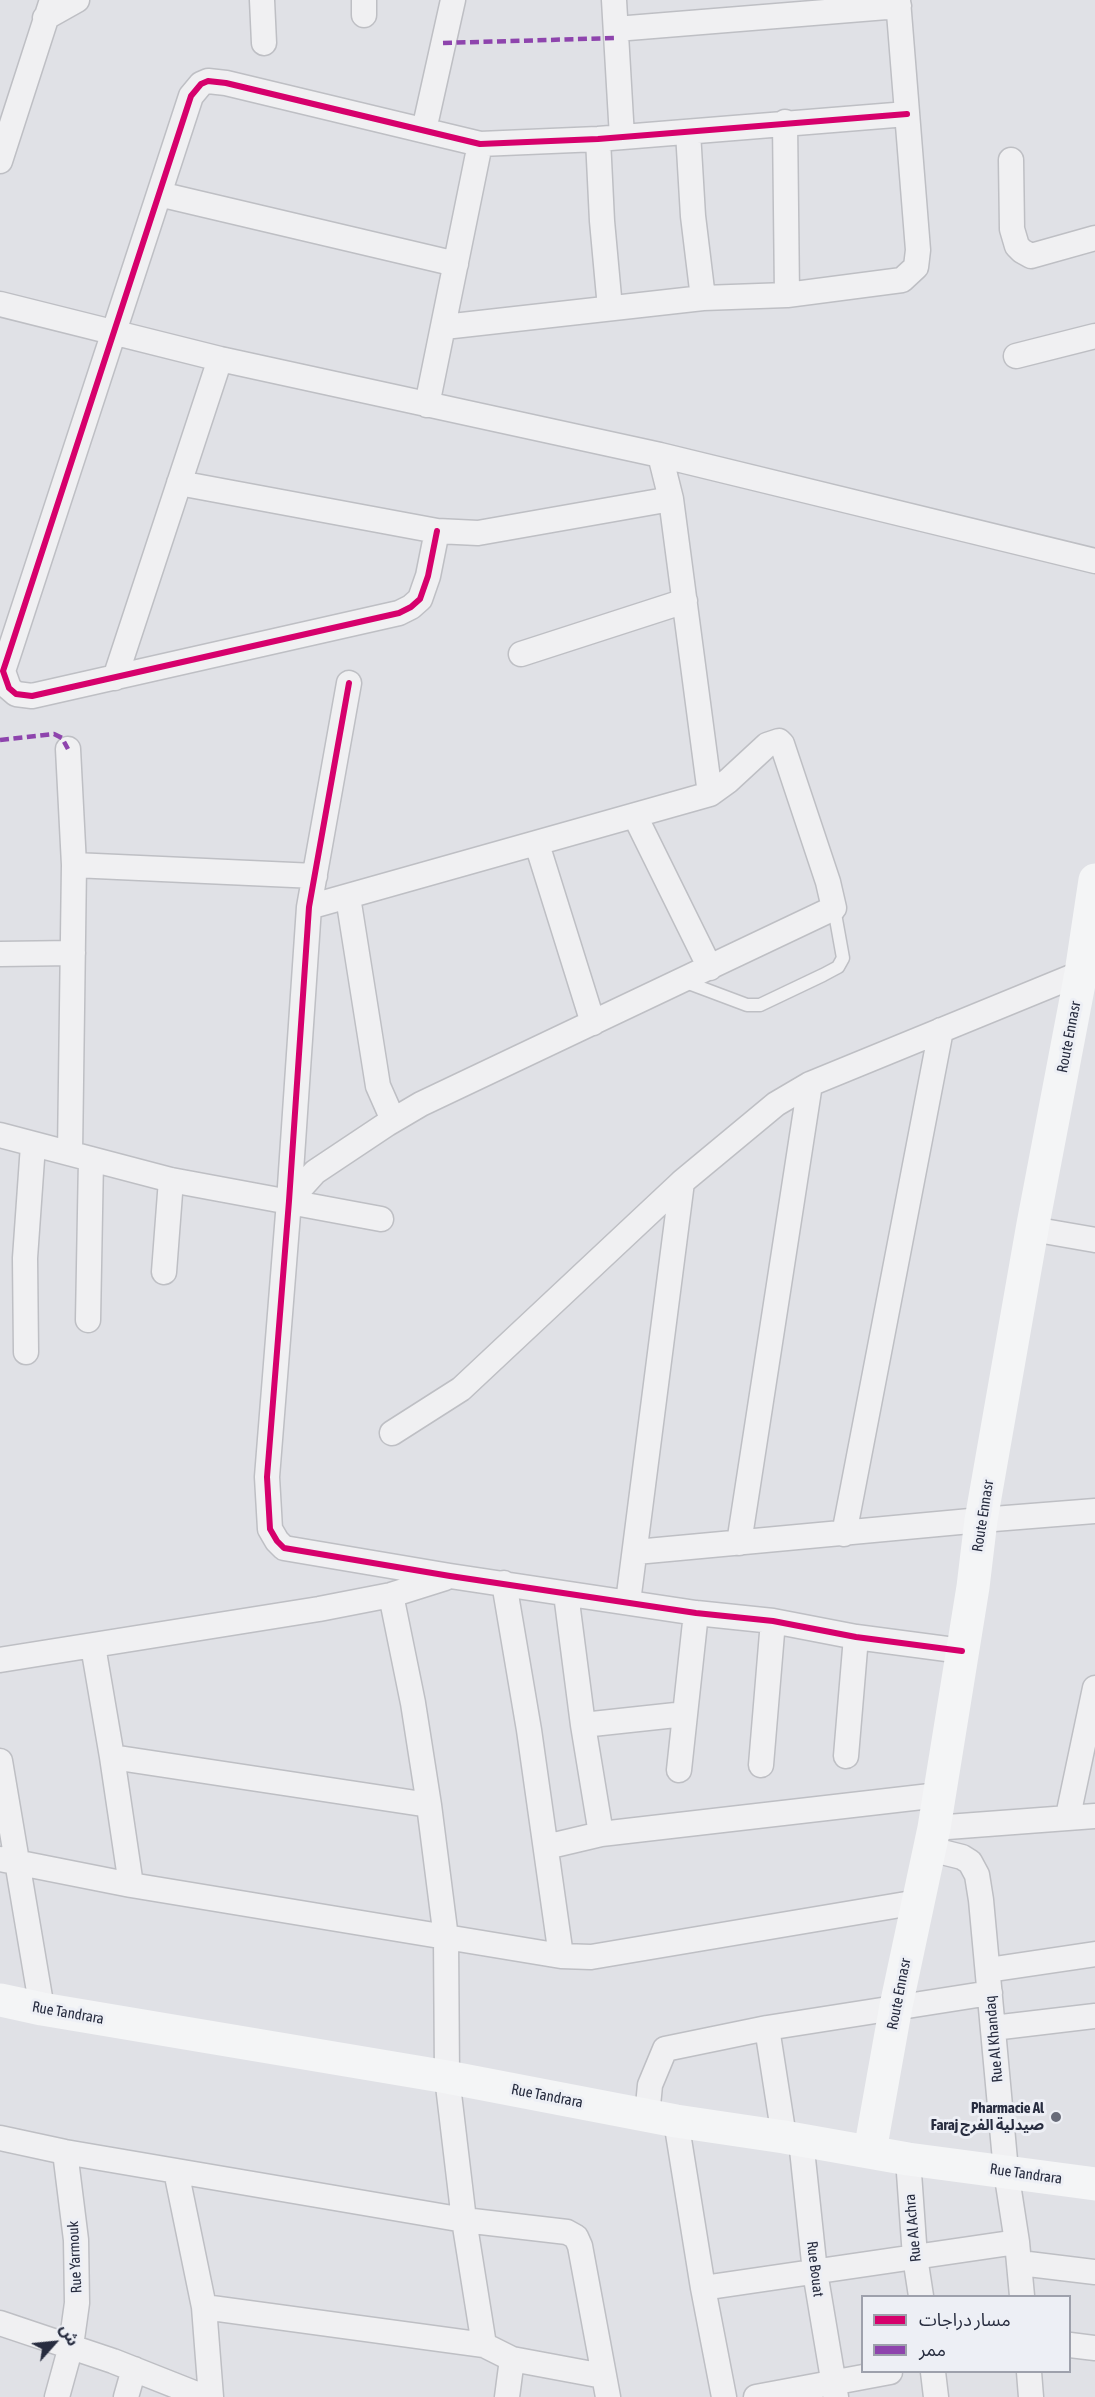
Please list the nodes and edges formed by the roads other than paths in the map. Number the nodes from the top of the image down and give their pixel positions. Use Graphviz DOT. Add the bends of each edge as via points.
graph roads {
  1 [pos="77,0"];
  2 [pos="262,0"];
  3 [pos="453,0"];
  4 [pos="614,0"];
  5 [pos="898,3"];
  6 [pos="806,6"];
  7 [pos="49,9"];
  8 [pos="711,10"];
  9 [pos="616,29"];
  10 [pos="264,43"];
  11 [pos="907,114"];
  12 [pos="785,122"];
  13 [pos="424,130"];
  14 [pos="688,132"];
  15 [pos="622,137"];
  16 [pos="598,139"];
  17 [pos="480,144"];
  18 [pos="1011,160"];
  19 [pos="0,161"];
  20 [pos="159,194"];
  21 [pos="1094,235"];
  22 [pos="456,264"];
  23 [pos="788,295"];
  24 [pos="703,298"];
  25 [pos="0,304"];
  26 [pos="610,308"];
  27 [pos="444,327"];
  28 [pos="114,331"];
  29 [pos="1095,336"];
  30 [pos="1016,356"];
  31 [pos="220,358"];
  32 [pos="427,405"];
  33 [pos="660,455"];
  34 [pos="179,483"];
  35 [pos="671,499"];
  36 [pos="437,531"];
  37 [pos="1095,561"];
  38 [pos="685,601"];
  39 [pos="521,654"];
  40 [pos="115,678"];
  41 [pos="349,683"];
  42 [pos="68,749"];
  43 [pos="710,794"];
  44 [pos="635,816"];
  45 [pos="537,844"];
  46 [pos="74,865"];
  47 [pos="315,876"];
  48 [pos="1095,880"];
  49 [pos="348,897"];
  50 [pos="309,907"];
  51 [pos="834,908"];
  52 [pos="73,953"];
  53 [pos="0,954"];
  54 [pos="710,968"];
  55 [pos="1088,968"];
  56 [pos="683,981"];
  57 [pos="593,1023"];
  58 [pos="941,1030"];
  59 [pos="810,1084"];
  60 [pos="393,1120"];
  61 [pos="0,1135"];
  62 [pos="33,1145"];
  63 [pos="81,1156"];
  64 [pos="171,1180"];
  65 [pos="682,1182"];
  66 [pos="289,1201"];
  67 [pos="381,1219"];
  68 [pos="1032,1229"];
  69 [pos="1095,1240"];
  70 [pos="164,1272"];
  71 [pos="88,1320"];
  72 [pos="26,1352"];
  73 [pos="392,1433"];
  74 [pos="1095,1511"];
  75 [pos="981,1520"];
  76 [pos="844,1534"];
  77 [pos="739,1543"];
  78 [pos="636,1552"];
  79 [pos="450,1576"];
  80 [pos="504,1583"];
  81 [pos="566,1594"];
  82 [pos="391,1595"];
  83 [pos="628,1602"];
  84 [pos="696,1613"];
  85 [pos="773,1621"];
  86 [pos="856,1637"];
  87 [pos="93,1646"];
  88 [pos="962,1651"];
  89 [pos="0,1660"];
  90 [pos="1095,1688"];
  91 [pos="685,1714"];
  92 [pos="583,1725"];
  93 [pos="846,1756"];
  94 [pos="112,1757"];
  95 [pos="0,1761"];
  96 [pos="761,1765"];
  97 [pos="679,1770"];
  98 [pos="939,1795"];
  99 [pos="429,1805"];
  100 [pos="1068,1816"];
  101 [pos="1095,1816"];
  102 [pos="601,1834"];
  103 [pos="932,1839"];
  104 [pos="546,1846"];
  105 [pos="9,1861"];
  106 [pos="131,1885"];
  107 [pos="918,1902"];
  108 [pos="446,1938"];
  109 [pos="1095,1954"];
  110 [pos="561,1956"];
  111 [pos="989,1981"];
  112 [pos="0,2000"];
  113 [pos="896,2006"];
  114 [pos="42,2009"];
  115 [pos="1095,2016"];
  116 [pos="767,2028"];
  117 [pos="993,2028"];
  118 [pos="447,2077"];
  119 [pos="661,2119"];
  120 [pos="0,2138"];
  121 [pos="793,2138"];
  122 [pos="870,2151"];
  123 [pos="64,2152"];
  124 [pos="908,2159"];
  125 [pos="176,2171"];
  126 [pos="1006,2171"];
  127 [pos="1095,2184"];
  128 [pos="464,2220"];
  129 [pos="1018,2252"];
  130 [pos="915,2257"];
  131 [pos="815,2271"];
  132 [pos="1095,2272"];
  133 [pos="703,2288"];
  134 [pos="921,2295"];
  135 [pos="1022,2295"];
  136 [pos="204,2307"];
  137 [pos="0,2323"];
  138 [pos="484,2345"];
  139 [pos="1071,2345"];
  140 [pos="71,2346"];
  141 [pos="1095,2348"];
  142 [pos="512,2359"];
  143 [pos="134,2369"];
  144 [pos="887,2373"];
  145 [pos="933,2373"];
  146 [pos="1029,2373"];
  147 [pos="605,2386"];
  148 [pos="835,2390"];
  149 [pos="57,2397"];
  150 [pos="126,2397"];
  151 [pos="204,2397"];
  152 [pos="211,2397"];
  153 [pos="507,2397"];
  154 [pos="724,2397"];
  155 [pos="756,2397"];
  156 [pos="936,2397"];
  157 [pos="1031,2397"];
  1 -- 7 [label="street"];
  2 -- 10 [label="street"];
  3 -- 13 [label="street"];
  4 -- 9 [label="street"];
  5 -- 6 [label="street"];
  5 -- 11 [label="street"];
  6 -- 8 [label="street"];
  7 -- 19 [label="street"];
  8 -- 9 [label="street"];
  9 -- 15 [label="street"];
  11 -- 12 [label="street"];
  11 -- 23 [label="street" via="918,249 916,267 902,280"];
  12 -- 14 [label="street"];
  12 -- 23 [label="street"];
  13 -- 17 [label="street"];
  13 -- 20 [label="street" via="208,81 191,96"];
  14 -- 15 [label="street"];
  14 -- 24 [label="street"];
  15 -- 16 [label="street"];
  16 -- 17 [label="street"];
  16 -- 26 [label="street"];
  17 -- 22 [label="street"];
  18 -- 21 [label="street" via="1012,229 1022,251 1031,256"];
  20 -- 22 [label="street"];
  20 -- 28 [label="street"];
  22 -- 27 [label="street"];
  23 -- 24 [label="street"];
  24 -- 26 [label="street"];
  25 -- 28 [label="street"];
  26 -- 27 [label="street"];
  27 -- 32 [label="street"];
  28 -- 31 [label="street"];
  28 -- 40 [label="street" via="3,671 9,688 23,697"];
  29 -- 30 [label="street"];
  31 -- 32 [label="street"];
  31 -- 34 [label="street"];
  32 -- 33 [label="street"];
  33 -- 35 [label="street"];
  33 -- 37 [label="street"];
  34 -- 36 [label="street"];
  34 -- 40 [label="street"];
  35 -- 36 [label="street" via="478,533"];
  35 -- 38 [label="street"];
  36 -- 40 [label="street" via="420,599 399,613"];
  38 -- 39 [label="street"];
  38 -- 43 [label="street"];
  41 -- 47 [label="street"];
  42 -- 46 [label="street"];
  43 -- 44 [label="street"];
  43 -- 51 [label="street" via="767,745 775,741 782,744"];
  44 -- 45 [label="street"];
  44 -- 54 [label="street"];
  45 -- 49 [label="street"];
  45 -- 57 [label="street"];
  46 -- 47 [label="street"];
  46 -- 52 [label="street"];
  47 -- 50 [label="street"];
  48 -- 55 [label="main road, Route Ennasr"];
  49 -- 50 [label="street"];
  49 -- 60 [label="street" via="378,1086"];
  50 -- 66 [label="street"];
  51 -- 54 [label="street"];
  51 -- 56 [label="lane" via="843,958 838,967 813,980 760,1005 747,1005"];
  52 -- 53 [label="street"];
  52 -- 63 [label="street"];
  54 -- 56 [label="street"];
  55 -- 58 [label="street"];
  55 -- 68 [label="main road, Route Ennasr"];
  56 -- 57 [label="street"];
  57 -- 60 [label="street"];
  58 -- 59 [label="street"];
  58 -- 76 [label="street"];
  59 -- 65 [label="street" via="776,1104"];
  59 -- 77 [label="street"];
  60 -- 66 [label="street" via="315,1172"];
  61 -- 62 [label="street"];
  62 -- 63 [label="street"];
  62 -- 72 [label="street" via="25,1258"];
  63 -- 64 [label="street"];
  63 -- 71 [label="street"];
  64 -- 66 [label="street"];
  64 -- 70 [label="street"];
  65 -- 73 [label="street" via="461,1389"];
  65 -- 78 [label="street"];
  66 -- 67 [label="street"];
  66 -- 79 [label="street" via="267,1477 270,1529 284,1548"];
  68 -- 69 [label="street"];
  68 -- 75 [label="main road, Route Ennasr"];
  74 -- 75 [label="street"];
  75 -- 76 [label="street"];
  75 -- 88 [label="main road, Route Ennasr"];
  76 -- 77 [label="street"];
  77 -- 78 [label="street"];
  78 -- 83 [label="street"];
  79 -- 80 [label="street"];
  79 -- 82 [label="street"];
  80 -- 81 [label="street"];
  80 -- 104 [label="street"];
  81 -- 83 [label="street"];
  81 -- 92 [label="street"];
  82 -- 87 [label="street"];
  82 -- 99 [label="street"];
  83 -- 84 [label="street"];
  84 -- 85 [label="street"];
  84 -- 91 [label="street"];
  85 -- 86 [label="street"];
  85 -- 96 [label="street"];
  86 -- 88 [label="street"];
  86 -- 93 [label="street"];
  87 -- 89 [label="street"];
  87 -- 94 [label="street"];
  88 -- 98 [label="main road, Route Ennasr"];
  90 -- 100 [label="street"];
  91 -- 92 [label="street"];
  91 -- 97 [label="street"];
  92 -- 102 [label="street"];
  94 -- 99 [label="street"];
  94 -- 106 [label="street"];
  95 -- 105 [label="street"];
  98 -- 102 [label="street"];
  98 -- 103 [label="main road, Route Ennasr"];
  99 -- 108 [label="street"];
  100 -- 101 [label="street"];
  100 -- 103 [label="street"];
  102 -- 104 [label="street"];
  103 -- 107 [label="main road, Route Ennasr"];
  103 -- 111 [label="street, Rue Al Khandaq" via="974,1869"];
  104 -- 110 [label="street"];
  105 -- 106 [label="street"];
  105 -- 114 [label="street"];
  106 -- 108 [label="street"];
  107 -- 110 [label="street" via="591,1957"];
  107 -- 113 [label="main road, Route Ennasr"];
  108 -- 110 [label="street"];
  108 -- 118 [label="street"];
  109 -- 111 [label="street"];
  111 -- 113 [label="street"];
  111 -- 117 [label="street, Rue Al Khandaq"];
  112 -- 114 [label="main road, Rue Tandrara"];
  113 -- 116 [label="street"];
  113 -- 122 [label="main road, Route Ennasr"];
  114 -- 118 [label="main road, Rue Tandrara"];
  115 -- 117 [label="street"];
  116 -- 119 [label="street" via="665,2049 650,2085"];
  116 -- 121 [label="street, Rue Bouat"];
  117 -- 126 [label="street, Rue Al Khandaq"];
  118 -- 119 [label="main road, Rue Tandrara"];
  118 -- 128 [label="street"];
  119 -- 121 [label="main road, Rue Tandrara"];
  119 -- 133 [label="street"];
  120 -- 123 [label="street"];
  121 -- 122 [label="main road, Rue Tandrara"];
  121 -- 131 [label="street, Rue Bouat"];
  122 -- 124 [label="main road, Rue Tandrara"];
  123 -- 125 [label="street"];
  123 -- 140 [label="street, Rue Yarmouk" via="78,2266"];
  124 -- 126 [label="main road, Rue Tandrara"];
  124 -- 130 [label="street, Rue Al Achra"];
  125 -- 128 [label="street"];
  125 -- 136 [label="street"];
  126 -- 127 [label="main road, Rue Tandrara"];
  126 -- 129 [label="street, Rue Al Khandaq"];
  128 -- 138 [label="street"];
  128 -- 147 [label="street" via="567,2232 576,2237"];
  129 -- 130 [label="street"];
  129 -- 132 [label="street"];
  129 -- 135 [label="street, Rue Al Khandaq"];
  130 -- 131 [label="street"];
  130 -- 134 [label="street, Rue Al Achra"];
  131 -- 133 [label="street"];
  131 -- 148 [label="street, Rue Bouat"];
  133 -- 154 [label="street"];
  136 -- 138 [label="street"];
  136 -- 152 [label="street"];
  137 -- 140 [label="street"];
  138 -- 142 [label="street"];
  139 -- 141 [label="street"];
  140 -- 143 [label="street"];
  140 -- 149 [label="street, Rue Yarmouk"];
  142 -- 147 [label="street"];
  142 -- 153 [label="street"];
  143 -- 150 [label="street"];
  143 -- 151 [label="street"];
  144 -- 148 [label="street"];
  145 -- 156 [label="street"];
  146 -- 157 [label="street"];
  148 -- 155 [label="street"];
}
